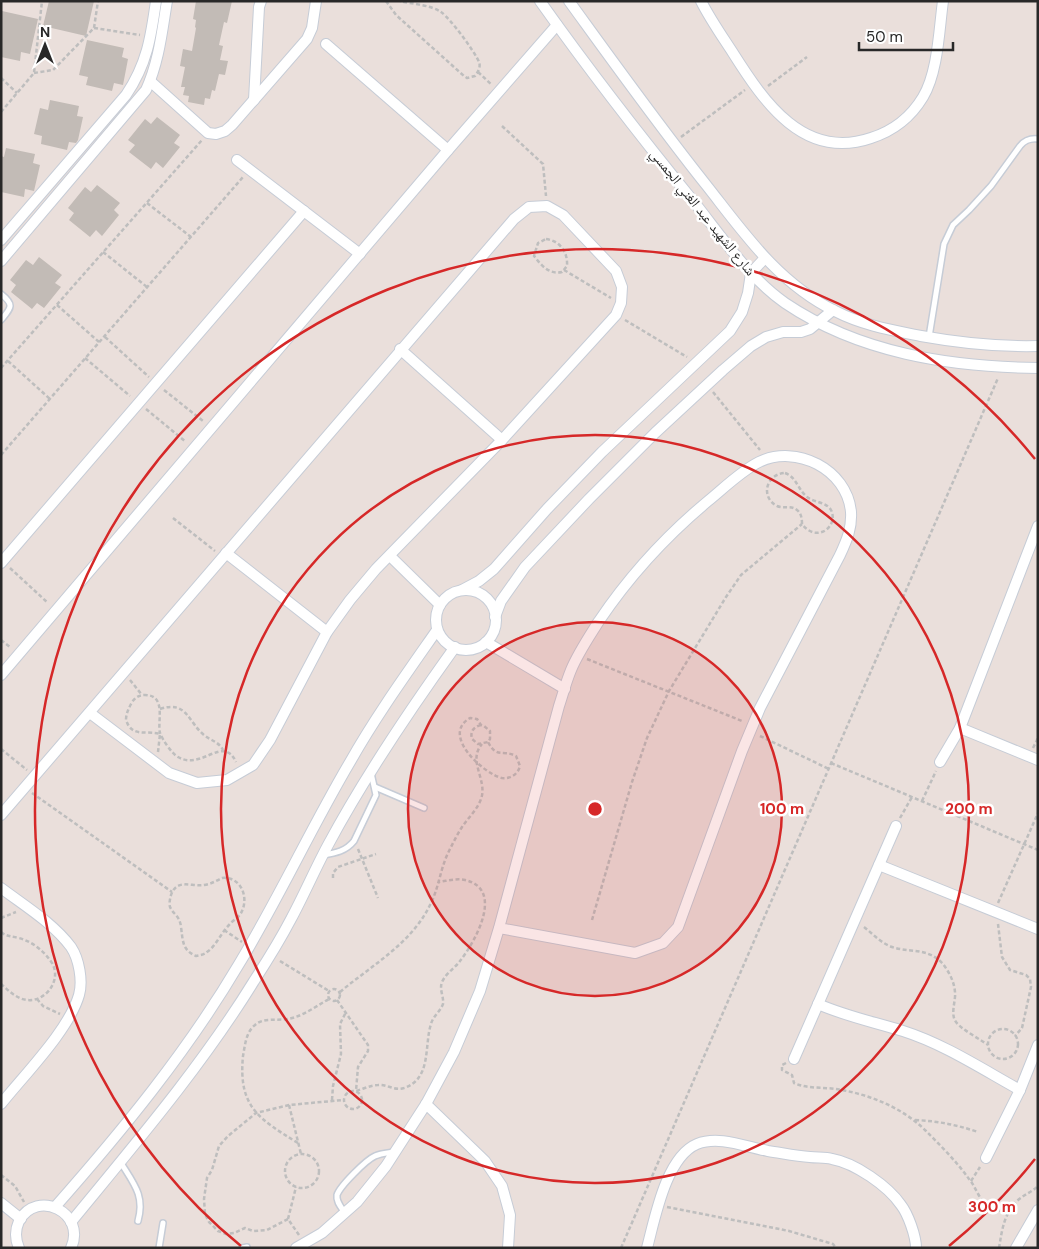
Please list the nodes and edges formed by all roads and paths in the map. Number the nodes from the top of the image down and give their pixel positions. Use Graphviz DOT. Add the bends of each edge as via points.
graph roads {
  1 [pos="42,1"];
  2 [pos="98,1"];
  3 [pos="156,1"];
  4 [pos="167,1"];
  5 [pos="261,1"];
  6 [pos="316,1"];
  7 [pos="386,1"];
  8 [pos="400,1"];
  9 [pos="540,1"];
  10 [pos="569,1"];
  11 [pos="701,1"];
  12 [pos="943,1"];
  13 [pos="558,25"];
  14 [pos="94,28"];
  15 [pos="151,36"];
  16 [pos="326,44"];
  17 [pos="807,57"];
  18 [pos="478,72"];
  19 [pos="34,73"];
  20 [pos="1,78"];
  21 [pos="150,81"];
  22 [pos="756,89"];
  23 [pos="499,92"];
  24 [pos="18,93"];
  25 [pos="254,100"];
  26 [pos="1,112"];
  27 [pos="502,126"];
  28 [pos="208,133"];
  29 [pos="1038,139"];
  30 [pos="673,143"];
  31 [pos="448,150"];
  32 [pos="237,160"];
  33 [pos="249,170"];
  34 [pos="147,203"];
  35 [pos="547,206"];
  36 [pos="304,211"];
  37 [pos="191,237"];
  38 [pos="1,240"];
  39 [pos="103,252"];
  40 [pos="360,254"];
  41 [pos="764,259"];
  42 [pos="1,262"];
  43 [pos="564,270"];
  44 [pos="751,273"];
  45 [pos="147,288"];
  46 [pos="1,294"];
  47 [pos="621,303"];
  48 [pos="57,305"];
  49 [pos="834,310"];
  50 [pos="616,315"];
  51 [pos="1,320"];
  52 [pos="818,323"];
  53 [pos="929,337"];
  54 [pos="99,342"];
  55 [pos="1038,346"];
  56 [pos="400,350"];
  57 [pos="8,361"];
  58 [pos="697,362"];
  59 [pos="1003,367"];
  60 [pos="1,368"];
  61 [pos="1038,368"];
  62 [pos="707,385"];
  63 [pos="50,399"];
  64 [pos="502,440"];
  65 [pos="1,455"];
  66 [pos="767,459"];
  67 [pos="173,518"];
  68 [pos="802,524"];
  69 [pos="1038,526"];
  70 [pos="224,555"];
  71 [pos="390,556"];
  72 [pos="2,562"];
  73 [pos="462,590"];
  74 [pos="440,605"];
  75 [pos="57,611"];
  76 [pos="495,616"];
  77 [pos="438,630"];
  78 [pos="328,632"];
  79 [pos="486,642"];
  80 [pos="455,648"];
  81 [pos="579,656"];
  82 [pos="123,674"];
  83 [pos="1,676"];
  84 [pos="565,689"];
  85 [pos="670,691"];
  86 [pos="142,695"];
  87 [pos="160,709"];
  88 [pos="90,713"];
  89 [pos="481,726"];
  90 [pos="960,728"];
  91 [pos="751,729"];
  92 [pos="160,734"];
  93 [pos="488,742"];
  94 [pos="482,744"];
  95 [pos="1,749"];
  96 [pos="223,750"];
  97 [pos="1038,760"];
  98 [pos="476,761"];
  99 [pos="940,762"];
  100 [pos="156,763"];
  101 [pos="831,763"];
  102 [pos="829,769"];
  103 [pos="370,772"];
  104 [pos="240,773"];
  105 [pos="35,776"];
  106 [pos="375,787"];
  107 [pos="25,788"];
  108 [pos="912,797"];
  109 [pos="922,801"];
  110 [pos="424,808"];
  111 [pos="1038,813"];
  112 [pos="1,815"];
  113 [pos="896,826"];
  114 [pos="354,841"];
  115 [pos="1024,844"];
  116 [pos="1038,850"];
  117 [pos="376,854"];
  118 [pos="323,856"];
  119 [pos="362,859"];
  120 [pos="879,865"];
  121 [pos="333,878"];
  122 [pos="438,882"];
  123 [pos="1,888"];
  124 [pos="172,892"];
  125 [pos="378,898"];
  126 [pos="23,905"];
  127 [pos="994,912"];
  128 [pos="1,918"];
  129 [pos="855,919"];
  130 [pos="592,920"];
  131 [pos="499,928"];
  132 [pos="1038,929"];
  133 [pos="224,930"];
  134 [pos="1,932"];
  135 [pos="249,946"];
  136 [pos="270,955"];
  137 [pos="1,984"];
  138 [pos="329,991"];
  139 [pos="340,992"];
  140 [pos="37,999"];
  141 [pos="330,999"];
  142 [pos="337,1000"];
  143 [pos="818,1004"];
  144 [pos="346,1012"];
  145 [pos="71,1014"];
  146 [pos="1015,1036"];
  147 [pos="988,1045"];
  148 [pos="1038,1045"];
  149 [pos="794,1059"];
  150 [pos="1020,1090"];
  151 [pos="356,1091"];
  152 [pos="343,1100"];
  153 [pos="332,1101"];
  154 [pos="1,1104"];
  155 [pos="426,1104"];
  156 [pos="289,1105"];
  157 [pos="256,1113"];
  158 [pos="914,1120"];
  159 [pos="978,1132"];
  160 [pos="298,1143"];
  161 [pos="395,1152"];
  162 [pos="300,1154"];
  163 [pos="986,1158"];
  164 [pos="120,1162"];
  165 [pos="1,1175"];
  166 [pos="971,1181"];
  167 [pos="1038,1186"];
  168 [pos="296,1187"];
  169 [pos="1,1203"];
  170 [pos="659,1206"];
  171 [pos="54,1207"];
  172 [pos="30,1210"];
  173 [pos="1038,1210"];
  174 [pos="345,1212"];
  175 [pos="1008,1212"];
  176 [pos="21,1218"];
  177 [pos="288,1219"];
  178 [pos="138,1221"];
  179 [pos="72,1222"];
  180 [pos="163,1223"];
  181 [pos="299,1246"];
  182 [pos="19,1248"];
  183 [pos="71,1248"];
  184 [pos="158,1248"];
  185 [pos="508,1248"];
  186 [pos="621,1248"];
  187 [pos="646,1248"];
  188 [pos="836,1248"];
  189 [pos="916,1248"];
  190 [pos="999,1248"];
  191 [pos="1016,1248"];
  1 -- 19 [label="path"];
  2 -- 14 [label="path"];
  3 -- 15 [label="street"];
  4 -- 21 [label="street"];
  5 -- 25 [label="street"];
  6 -- 25 [label="street" via="307,40"];
  7 -- 18 [label="path" via="396,15 464,76 472,78"];
  8 -- 18 [label="path" via="442,13 479,61"];
  9 -- 13 [label="street, شارع الشهيد عبد الغني الجمسي"];
  10 -- 30 [label="street, شارع الشهيد عبد الغني الجمسي"];
  11 -- 22 [label="street"];
  12 -- 22 [label="street" via="933,71 924,97 907,118 885,134 860,142 832,142 806,135 784,120"];
  13 -- 23 [label="street"];
  13 -- 44 [label="street, شارع الشهيد عبد الغني الجمسي"];
  14 -- 15 [label="path"];
  14 -- 19 [label="path" via="53,70"];
  15 -- 38 [label="street" via="142,67 126,95"];
  16 -- 31 [label="street"];
  17 -- 22 [label="path"];
  18 -- 23 [label="path"];
  19 -- 24 [label="path"];
  20 -- 24 [label="path"];
  21 -- 28 [label="street"];
  21 -- 42 [label="street" via="135,105"];
  22 -- 30 [label="path"];
  23 -- 31 [label="street"];
  24 -- 26 [label="path"];
  25 -- 28 [label="street" via="224,131"];
  27 -- 35 [label="path" via="543,164"];
  28 -- 34 [label="path"];
  29 -- 53 [label="lane" via="1025,140 991,186 952,225 944,244"];
  30 -- 41 [label="street, شارع الشهيد عبد الغني الجمسي"];
  31 -- 40 [label="street"];
  32 -- 33 [label="street"];
  33 -- 36 [label="street"];
  33 -- 37 [label="path"];
  34 -- 37 [label="path"];
  34 -- 39 [label="path"];
  35 -- 47 [label="street" via="563,215 616,272 622,287"];
  35 -- 56 [label="street" via="528,207 514,218"];
  36 -- 40 [label="street"];
  36 -- 72 [label="street"];
  37 -- 45 [label="path"];
  39 -- 45 [label="path"];
  39 -- 48 [label="path"];
  40 -- 75 [label="street"];
  41 -- 44 [label="street"];
  41 -- 49 [label="street, شارع الشهيد عبد الغني الجمسي" via="787,280"];
  43 -- 43 [label="path" via="568,260 562,246 546,239 538,243 534,256 540,265 554,272"];
  43 -- 47 [label="path"];
  44 -- 52 [label="street, شارع الشهيد عبد الغني الجمسي" via="784,302"];
  44 -- 58 [label="street" via="748,293 738,318 730,331"];
  45 -- 54 [label="path"];
  46 -- 51 [label="lane" via="11,304"];
  47 -- 50 [label="street"];
  48 -- 54 [label="path"];
  48 -- 57 [label="path"];
  49 -- 52 [label="street"];
  49 -- 53 [label="street, شارع الشهيد عبد الغني الجمسي" via="880,328"];
  50 -- 58 [label="path"];
  50 -- 64 [label="street"];
  52 -- 59 [label="street, شارع الشهيد عبد الغني الجمسي" via="894,351 974,366"];
  52 -- 62 [label="street" via="801,332 783,332 766,337"];
  53 -- 55 [label="street, شارع الشهيد عبد الغني الجمسي" via="984,345"];
  54 -- 63 [label="path"];
  56 -- 64 [label="street"];
  56 -- 70 [label="street"];
  57 -- 60 [label="path"];
  57 -- 63 [label="path"];
  58 -- 73 [label="street" via="602,452 494,569"];
  59 -- 61 [label="street, شارع الشهيد عبد الغني الجمسي"];
  59 -- 101 [label="path"];
  62 -- 66 [label="path"];
  62 -- 76 [label="street" via="525,566"];
  63 -- 65 [label="path"];
  64 -- 71 [label="street"];
  66 -- 81 [label="street" via="720,491 646,559 615,597"];
  66 -- 91 [label="street" via="789,456 811,460 830,472 844,489 851,510 850,532"];
  67 -- 70 [label="path"];
  68 -- 68 [label="path" via="798,511 792,507 777,506 770,500 766,488 776,474 790,475 808,498 831,510 830,524 821,532 811,532"];
  68 -- 85 [label="path" via="741,575"];
  69 -- 90 [label="street"];
  70 -- 78 [label="street"];
  70 -- 82 [label="street"];
  71 -- 74 [label="street"];
  71 -- 78 [label="street" via="350,600"];
  72 -- 75 [label="path"];
  73 -- 74 [label="street" via="453,593"];
  73 -- 76 [label="street" via="480,594 488,600"];
  74 -- 77 [label="street" via="436,621"];
  75 -- 83 [label="street"];
  76 -- 79 [label="street" via="495,626"];
  77 -- 80 [label="street"];
  77 -- 135 [label="street" via="350,760"];
  78 -- 104 [label="street" via="270,740 253,765"];
  79 -- 80 [label="street" via="471,649"];
  79 -- 84 [label="street"];
  80 -- 103 [label="street"];
  81 -- 84 [label="street"];
  81 -- 85 [label="path"];
  82 -- 86 [label="path"];
  82 -- 88 [label="street"];
  84 -- 131 [label="street"];
  85 -- 91 [label="path"];
  85 -- 130 [label="path" via="647,738 632,782"];
  86 -- 87 [label="path" via="154,698"];
  86 -- 92 [label="path" via="129,707 126,715 128,725 138,732"];
  87 -- 92 [label="path"];
  87 -- 96 [label="path" via="174,707 184,711 203,734"];
  88 -- 100 [label="street"];
  88 -- 105 [label="street"];
  89 -- 93 [label="path" via="490,731"];
  89 -- 94 [label="path" via="474,728 471,736"];
  89 -- 98 [label="path" via="476,719 470,718 460,733 463,747"];
  90 -- 97 [label="street"];
  90 -- 99 [label="street"];
  91 -- 102 [label="path"];
  91 -- 131 [label="street" via="678,927 663,943 635,953"];
  92 -- 96 [label="path" via="173,753 183,759 206,758"];
  92 -- 100 [label="path"];
  93 -- 94 [label="path"];
  93 -- 98 [label="path" via="495,752 510,752 516,756 520,762 519,770 503,778"];
  94 -- 98 [label="path"];
  95 -- 105 [label="path"];
  96 -- 104 [label="path" via="234,757"];
  98 -- 122 [label="path" via="482,785 481,798 448,852"];
  99 -- 109 [label="path"];
  100 -- 104 [label="street" via="169,773 197,783 227,780"];
  101 -- 102 [label="path"];
  101 -- 108 [label="path"];
  102 -- 186 [label="path"];
  103 -- 106 [label="lane"];
  103 -- 118 [label="street"];
  105 -- 107 [label="street"];
  106 -- 110 [label="lane"];
  106 -- 114 [label="lane" via="373,804"];
  107 -- 112 [label="street"];
  107 -- 124 [label="path"];
  108 -- 109 [label="path"];
  108 -- 113 [label="path"];
  109 -- 115 [label="path"];
  111 -- 115 [label="path"];
  113 -- 120 [label="street"];
  114 -- 118 [label="lane" via="342,852"];
  114 -- 119 [label="path"];
  115 -- 116 [label="path"];
  115 -- 127 [label="path"];
  117 -- 119 [label="path"];
  118 -- 136 [label="street"];
  119 -- 121 [label="path" via="338,867"];
  119 -- 125 [label="path"];
  120 -- 127 [label="street"];
  120 -- 129 [label="street"];
  122 -- 139 [label="path" via="436,895 413,932"];
  122 -- 151 [label="path" via="460,879 474,883 484,895 482,921 465,954 442,982 443,1004 430,1026 426,1059 415,1081 404,1088 378,1085"];
  123 -- 126 [label="street"];
  124 -- 133 [label="path" via="170,908 179,920 183,946 190,953 196,956 208,952"];
  124 -- 133 [label="path" via="183,883 201,886 225,877 235,880 242,889 244,904 241,914"];
  126 -- 128 [label="path"];
  126 -- 145 [label="street" via="57,932 72,949 80,971 80,994"];
  127 -- 132 [label="street"];
  127 -- 146 [label="path" via="998,919 1002,957 1010,970 1026,975 1030,980 1022,1028"];
  129 -- 143 [label="street"];
  129 -- 147 [label="path" via="881,941 929,954 942,962 952,977 956,1022"];
  131 -- 155 [label="street" via="480,991 454,1052"];
  133 -- 135 [label="path"];
  134 -- 140 [label="path" via="32,944 53,965 53,985"];
  135 -- 171 [label="street" via="153,1091"];
  136 -- 138 [label="path"];
  136 -- 164 [label="street" via="216,1040"];
  137 -- 140 [label="path" via="18,998"];
  138 -- 139 [label="path"];
  138 -- 141 [label="path"];
  139 -- 142 [label="path"];
  140 -- 145 [label="path" via="52,1011"];
  141 -- 142 [label="path"];
  141 -- 157 [label="path" via="297,1017 262,1021 249,1032 243,1059 244,1089 246,1099"];
  142 -- 144 [label="path"];
  143 -- 149 [label="street"];
  143 -- 150 [label="street" via="839,1014 903,1031 938,1045"];
  144 -- 151 [label="path" via="368,1045 358,1067"];
  144 -- 153 [label="path" via="340,1024 341,1054"];
  145 -- 154 [label="street"];
  146 -- 147 [label="path" via="1011,1031 998,1030 992,1033"];
  146 -- 147 [label="path" via="1017,1049 1008,1058 995,1056"];
  148 -- 150 [label="street"];
  149 -- 158 [label="path" via="782,1065 782,1070 792,1075 794,1083 869,1097"];
  150 -- 163 [label="street"];
  151 -- 152 [label="path" via="349,1091"];
  151 -- 152 [label="path" via="362,1096 358,1108 347,1107"];
  152 -- 153 [label="path"];
  153 -- 156 [label="path"];
  155 -- 161 [label="street"];
  155 -- 185 [label="street" via="485,1162 502,1186 510,1215"];
  156 -- 157 [label="path"];
  156 -- 160 [label="path"];
  157 -- 160 [label="path"];
  157 -- 177 [label="path" via="220,1146 207,1178 205,1214 215,1229 226,1234 245,1228 267,1230"];
  158 -- 159 [label="path" via="958,1125"];
  158 -- 166 [label="path"];
  160 -- 162 [label="path"];
  161 -- 174 [label="street" via="357,1202"];
  161 -- 174 [label="lane" via="377,1155 367,1161 342,1188 337,1202"];
  162 -- 168 [label="path" via="290,1159 285,1169 287,1180"];
  162 -- 168 [label="path" via="314,1158 320,1171 310,1187"];
  163 -- 166 [label="path"];
  164 -- 178 [label="lane" via="138,1190 141,1208"];
  164 -- 179 [label="street"];
  165 -- 172 [label="path" via="15,1186"];
  166 -- 175 [label="path" via="986,1205"];
  167 -- 175 [label="path"];
  168 -- 177 [label="path"];
  169 -- 176 [label="street"];
  170 -- 187 [label="street"];
  170 -- 188 [label="path" via="789,1231 833,1244"];
  170 -- 189 [label="street" via="672,1170 682,1155 696,1144 714,1140 833,1159 861,1170 902,1205 916,1238"];
  171 -- 172 [label="street"];
  171 -- 179 [label="street"];
  172 -- 176 [label="street"];
  173 -- 191 [label="street"];
  174 -- 181 [label="street" via="322,1233"];
  175 -- 190 [label="path"];
  176 -- 182 [label="street" via="16,1231"];
  177 -- 181 [label="path"];
  179 -- 183 [label="street" via="74,1237"];
  180 -- 184 [label="lane"];
}
